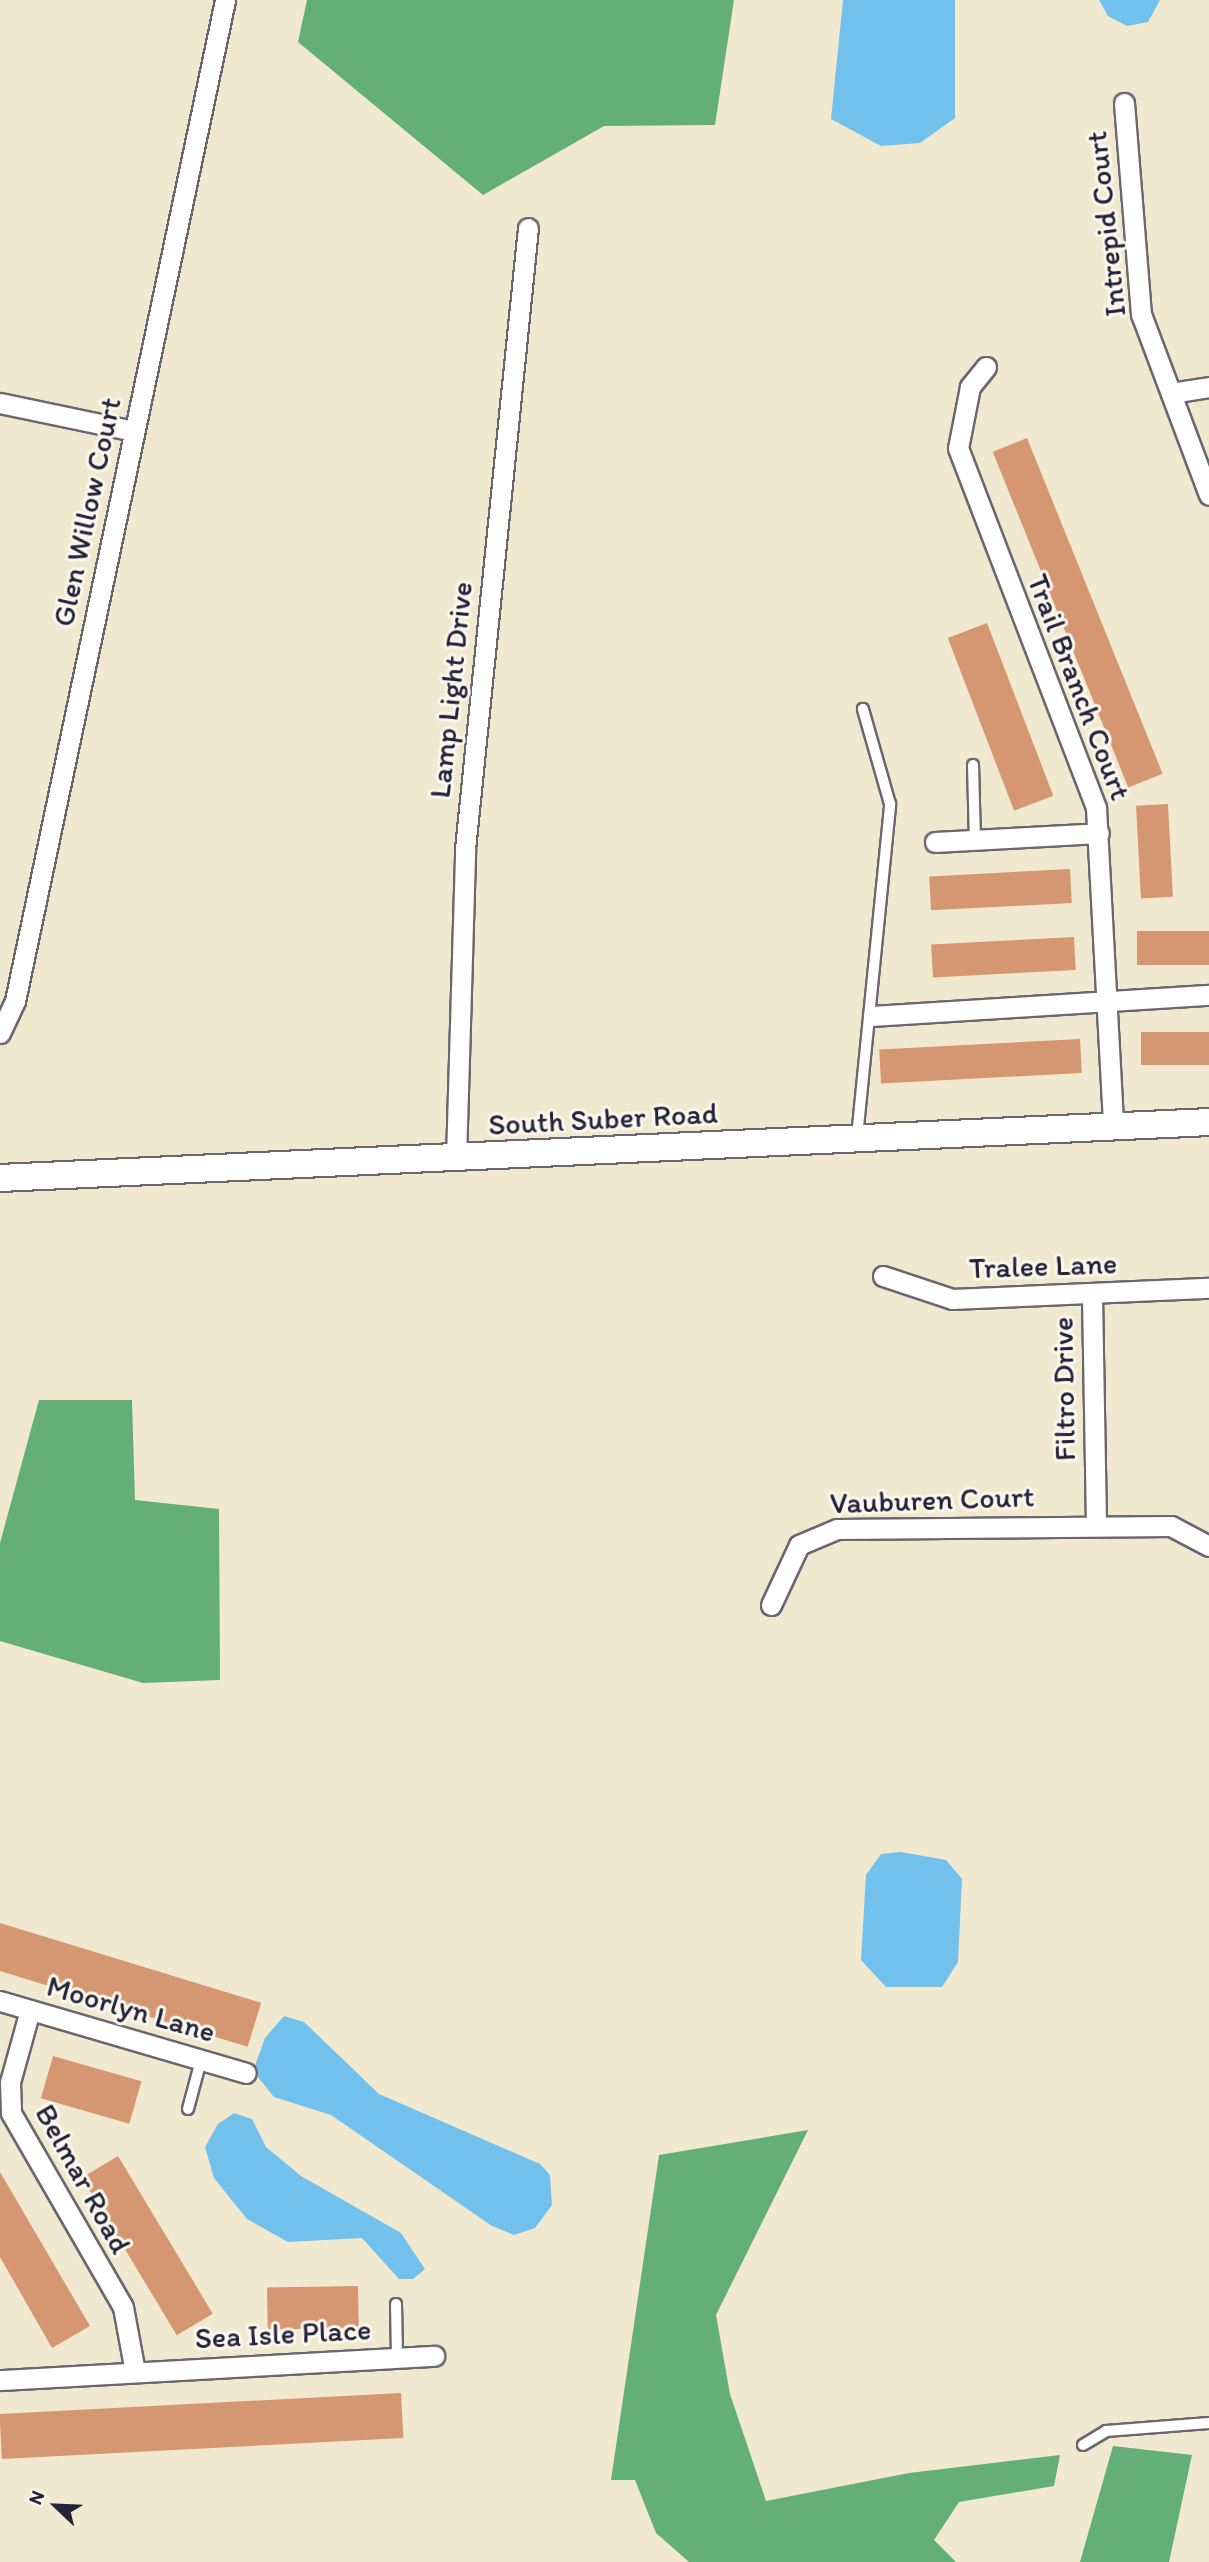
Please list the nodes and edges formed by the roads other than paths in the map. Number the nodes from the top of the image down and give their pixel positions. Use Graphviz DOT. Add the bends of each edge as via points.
graph roads {
  1 [pos="225,0"];
  2 [pos="1124,103"];
  3 [pos="528,228"];
  4 [pos="986,368"];
  5 [pos="1209,387"];
  6 [pos="1171,393"];
  7 [pos="0,403"];
  8 [pos="134,431"];
  9 [pos="1209,495"];
  10 [pos="863,709"];
  11 [pos="973,765"];
  12 [pos="1099,834"];
  13 [pos="975,841"];
  14 [pos="935,842"];
  15 [pos="1209,995"];
  16 [pos="1107,1000"];
  17 [pos="873,1016"];
  18 [pos="0,1033"];
  19 [pos="1209,1122"];
  20 [pos="1113,1127"];
  21 [pos="856,1141"];
  22 [pos="456,1159"];
  23 [pos="0,1178"];
  24 [pos="883,1276"];
  25 [pos="1209,1288"];
  26 [pos="1092,1295"];
  27 [pos="1096,1524"];
  28 [pos="1209,1546"];
  29 [pos="771,1605"];
  30 [pos="0,2001"];
  31 [pos="30,2010"];
  32 [pos="201,2060"];
  33 [pos="246,2073"];
  34 [pos="188,2109"];
  35 [pos="396,2304"];
  36 [pos="434,2356"];
  37 [pos="397,2358"];
  38 [pos="135,2372"];
  39 [pos="0,2380"];
  40 [pos="1209,2423"];
  41 [pos="1083,2445"];
  1 -- 8 [label="street, Glen Willow Court"];
  2 -- 6 [label="street, Intrepid Court" via="1141,314"];
  3 -- 22 [label="street, Lamp Light Drive" via="465,849"];
  4 -- 12 [label="street, Trail Branch Court" via="970,387 960,425 961,464 1092,789"];
  5 -- 6 [label="street"];
  6 -- 9 [label="street, Intrepid Court"];
  7 -- 8 [label="street"];
  8 -- 18 [label="street, Glen Willow Court" via="15,1001"];
  10 -- 17 [label="lane" via="890,804"];
  11 -- 13 [label="lane"];
  12 -- 13 [label="street"];
  12 -- 16 [label="street, Trail Branch Court"];
  13 -- 14 [label="street"];
  15 -- 16 [label="street"];
  16 -- 17 [label="street"];
  16 -- 20 [label="street, Trail Branch Court"];
  17 -- 21 [label="lane"];
  19 -- 20 [label="street, South Suber Road"];
  20 -- 21 [label="street, South Suber Road"];
  21 -- 22 [label="street, South Suber Road"];
  22 -- 23 [label="street, South Suber Road"];
  24 -- 26 [label="street, Tralee Lane" via="951,1299"];
  25 -- 26 [label="street, Tralee Lane"];
  26 -- 27 [label="street, Filtro Drive"];
  27 -- 28 [label="street, Vauburen Court" via="1171,1527"];
  27 -- 29 [label="street, Vauburen Court" via="816,1534 786,1562"];
  30 -- 31 [label="street, Moorlyn Lane"];
  31 -- 32 [label="street, Moorlyn Lane"];
  31 -- 38 [label="street, Belmar Road" via="10,2082 10,2113 122,2307"];
  32 -- 33 [label="street, Moorlyn Lane"];
  32 -- 34 [label="lane"];
  35 -- 37 [label="lane"];
  36 -- 37 [label="street, Sea Isle Place"];
  37 -- 38 [label="street, Sea Isle Place"];
  38 -- 39 [label="street, Sea Isle Place"];
  40 -- 41 [label="lane" via="1105,2431"];
}
